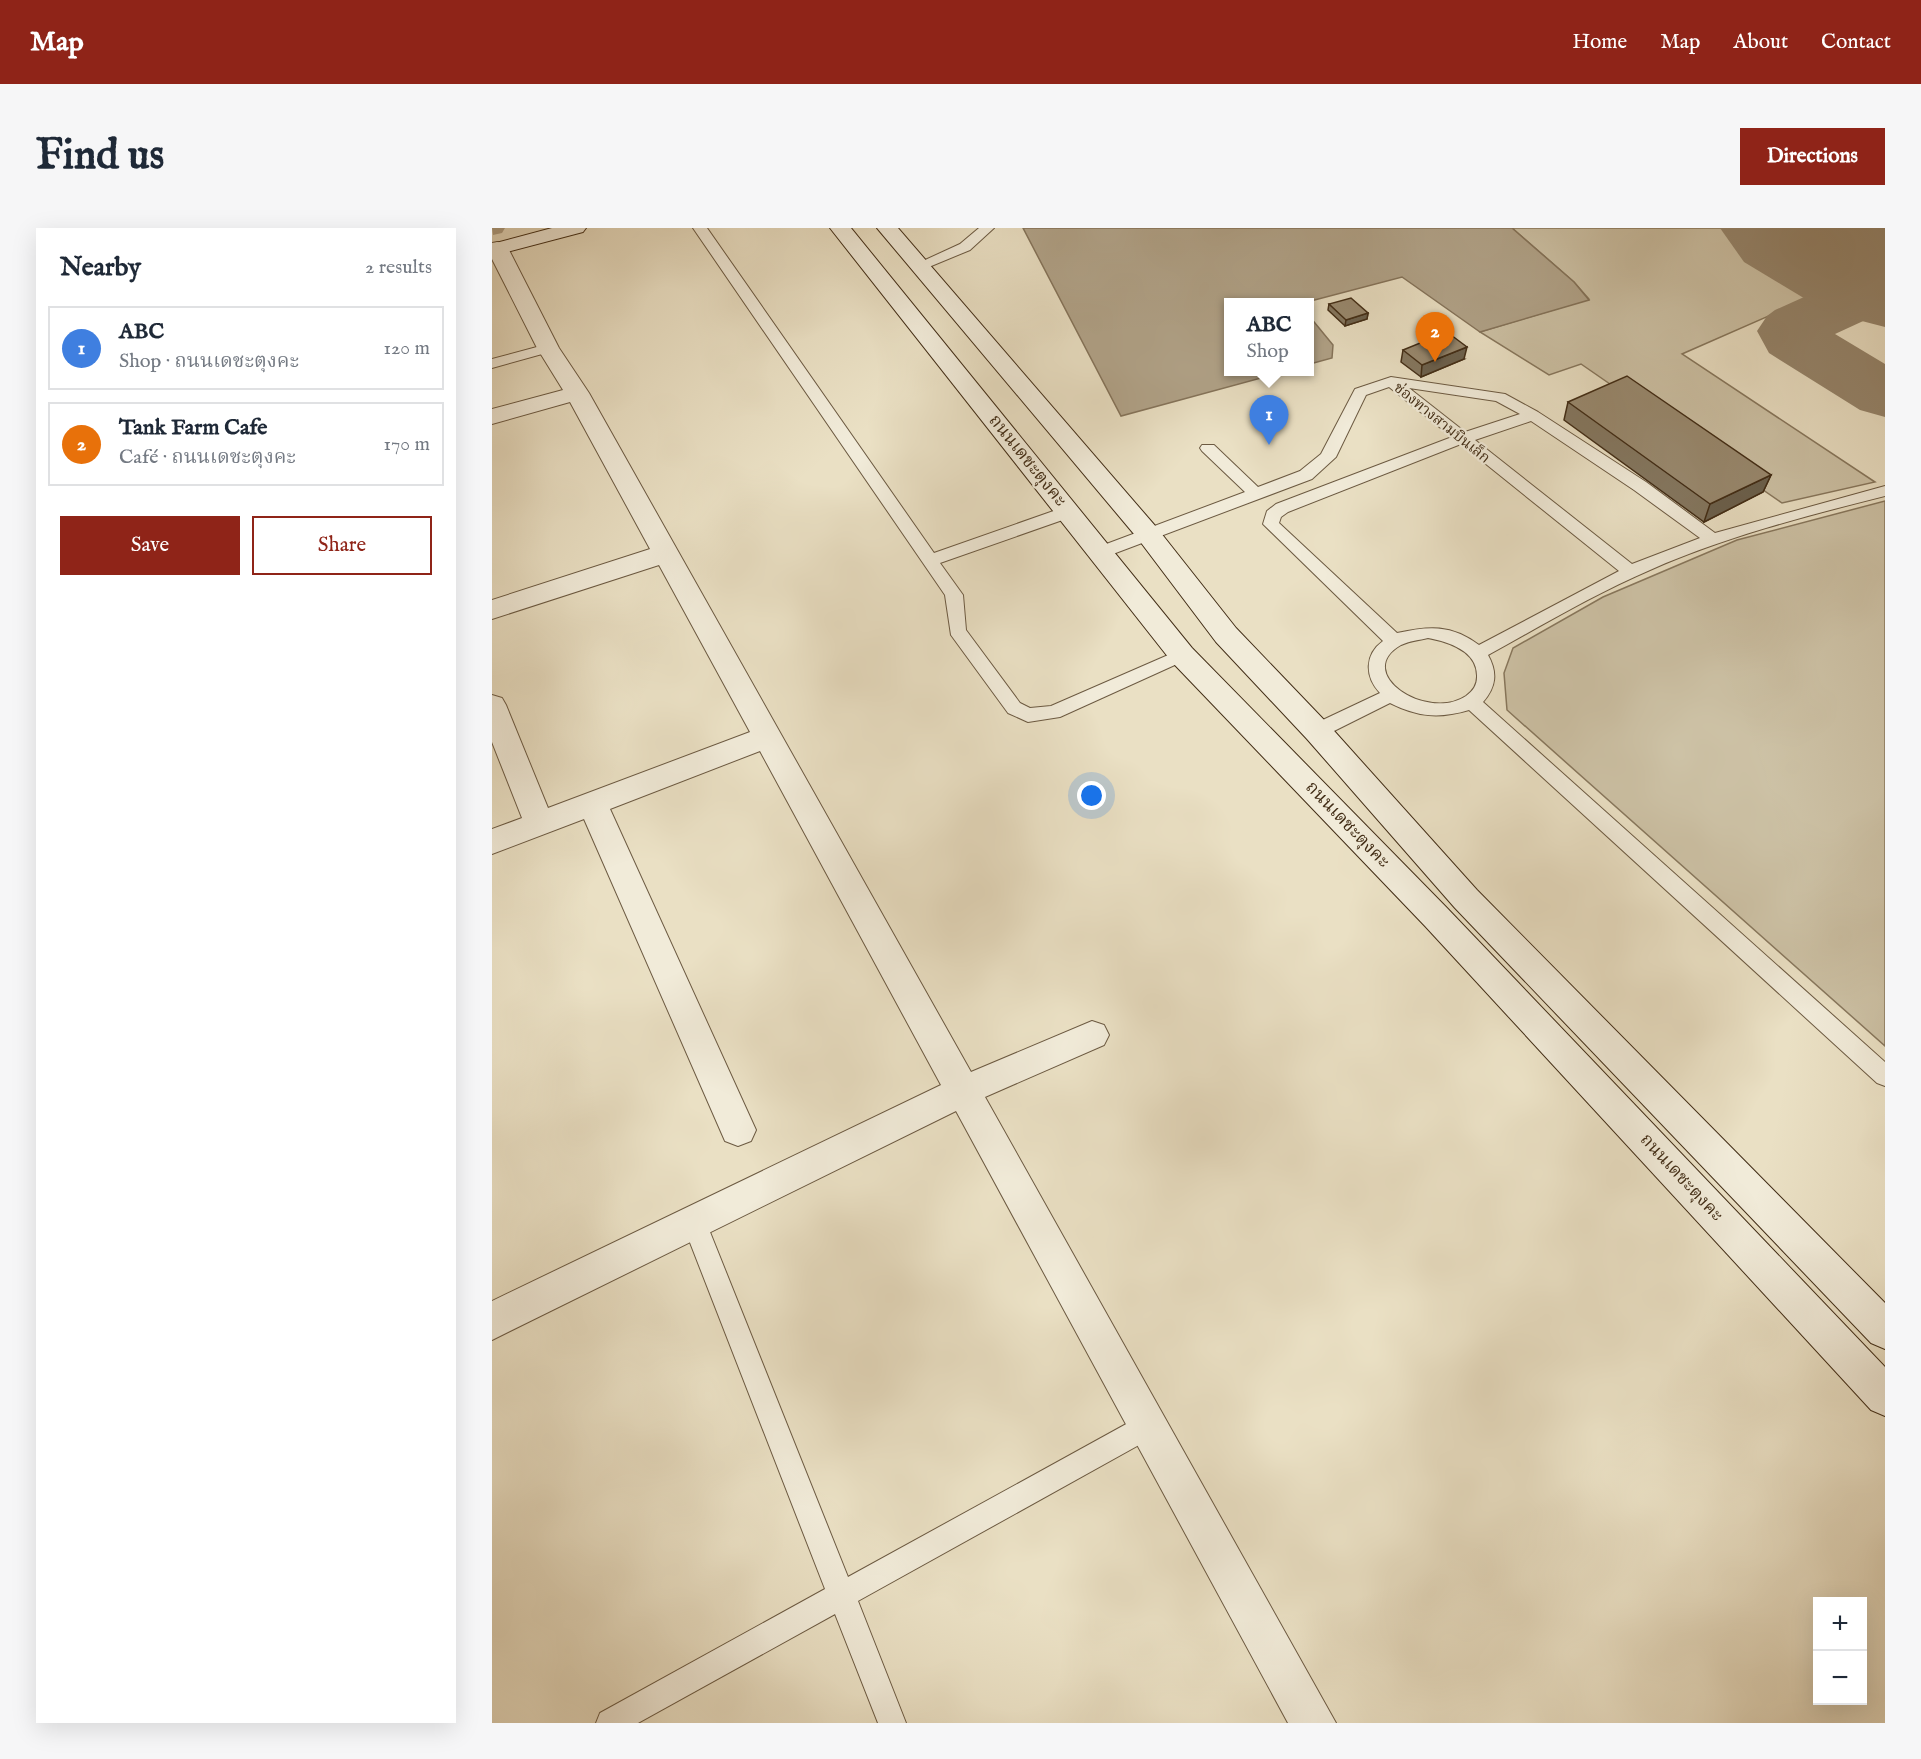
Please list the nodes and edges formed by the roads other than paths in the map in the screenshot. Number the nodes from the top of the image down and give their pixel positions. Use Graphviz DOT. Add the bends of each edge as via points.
graph roads {
  1 [pos="576,228"];
  2 [pos="700,228"];
  3 [pos="840,228"];
  4 [pos="887,228"];
  5 [pos="987,228"];
  6 [pos="495,249"];
  7 [pos="919,266"];
  8 [pos="548,348"];
  9 [pos="492,364"];
  10 [pos="1391,381"];
  11 [pos="577,393"];
  12 [pos="1533,415"];
  13 [pos="492,417"];
  14 [pos="1461,439"];
  15 [pos="1208,448"];
  16 [pos="1885,491"];
  17 [pos="1257,495"];
  18 [pos="1068,512"];
  19 [pos="1148,534"];
  20 [pos="1714,540"];
  21 [pos="1099,552"];
  22 [pos="666,553"];
  23 [pos="931,561"];
  24 [pos="1631,572"];
  25 [pos="492,610"];
  26 [pos="1393,640"];
  27 [pos="1478,652"];
  28 [pos="1182,655"];
  29 [pos="1391,695"];
  30 [pos="1472,702"];
  31 [pos="492,705"];
  32 [pos="1317,731"];
  33 [pos="767,737"];
  34 [pos="593,804"];
  35 [pos="539,824"];
  36 [pos="492,842"];
  37 [pos="1092,1035"];
  38 [pos="1885,1076"];
  39 [pos="963,1091"];
  40 [pos="738,1130"];
  41 [pos="694,1222"];
  42 [pos="492,1321"];
  43 [pos="1885,1330"];
  44 [pos="1885,1396"];
  45 [pos="1148,1426"];
  46 [pos="841,1594"];
  47 [pos="610,1723"];
  48 [pos="892,1723"];
  49 [pos="1313,1723"];
  1 -- 6 [label="street"];
  2 -- 23 [label="lane"];
  3 -- 18 [label="street, ถนนเดชะตุงคะ"];
  4 -- 7 [label="street, ถนนเดชะตุงคะ"];
  5 -- 7 [label="lane" via="965,248"];
  6 -- 8 [label="street"];
  7 -- 19 [label="street, ถนนเดชะตุงคะ"];
  8 -- 9 [label="lane"];
  8 -- 11 [label="street"];
  10 -- 12 [label="lane" via="1500,397"];
  10 -- 14 [label="lane, ช่องทางสามบินเล็ก"];
  10 -- 17 [label="lane, ช่องทางสามบินเล็ก" via="1360,392 1328,458 1306,475"];
  11 -- 13 [label="street"];
  11 -- 22 [label="street"];
  12 -- 14 [label="lane"];
  12 -- 20 [label="lane"];
  14 -- 24 [label="lane, ช่องทางสามบินเล็ก"];
  14 -- 26 [label="lane" via="1282,508 1273,515 1271,524"];
  15 -- 17 [label="lane"];
  16 -- 20 [label="lane" via="1775,518"];
  17 -- 19 [label="lane, ช่องทางสามบินเล็ก"];
  18 -- 21 [label="street, ถนนเดชะตุงคะ"];
  18 -- 23 [label="lane"];
  19 -- 21 [label="lane, ช่องทางสามบินเล็ก"];
  19 -- 32 [label="street, ถนนเดชะตุงคะ" via="1226,635"];
  20 -- 24 [label="lane"];
  21 -- 28 [label="street, ถนนเดชะตุงคะ"];
  22 -- 25 [label="street"];
  22 -- 33 [label="street"];
  23 -- 28 [label="lane" via="954,595 957,631 1014,708 1028,715 1054,712"];
  24 -- 27 [label="lane"];
  26 -- 27 [label="lane" via="1428,632 1447,635"];
  26 -- 29 [label="lane" via="1382,649 1376,672"];
  27 -- 30 [label="lane" via="1488,673 1481,694"];
  28 -- 44 [label="street, ถนนเดชะตุงคะ" via="1428,909"];
  29 -- 30 [label="lane" via="1422,710 1457,708"];
  29 -- 32 [label="lane"];
  30 -- 38 [label="lane"];
  31 -- 35 [label="street"];
  32 -- 43 [label="street, ถนนเดชะตุงคะ" via="1466,899"];
  33 -- 34 [label="street"];
  33 -- 39 [label="street"];
  34 -- 35 [label="street"];
  34 -- 40 [label="street"];
  35 -- 36 [label="street"];
  37 -- 39 [label="street"];
  39 -- 41 [label="street"];
  39 -- 45 [label="street"];
  41 -- 42 [label="street"];
  41 -- 46 [label="lane"];
  45 -- 46 [label="lane"];
  45 -- 49 [label="street"];
  46 -- 47 [label="lane"];
  46 -- 48 [label="lane"];
}
